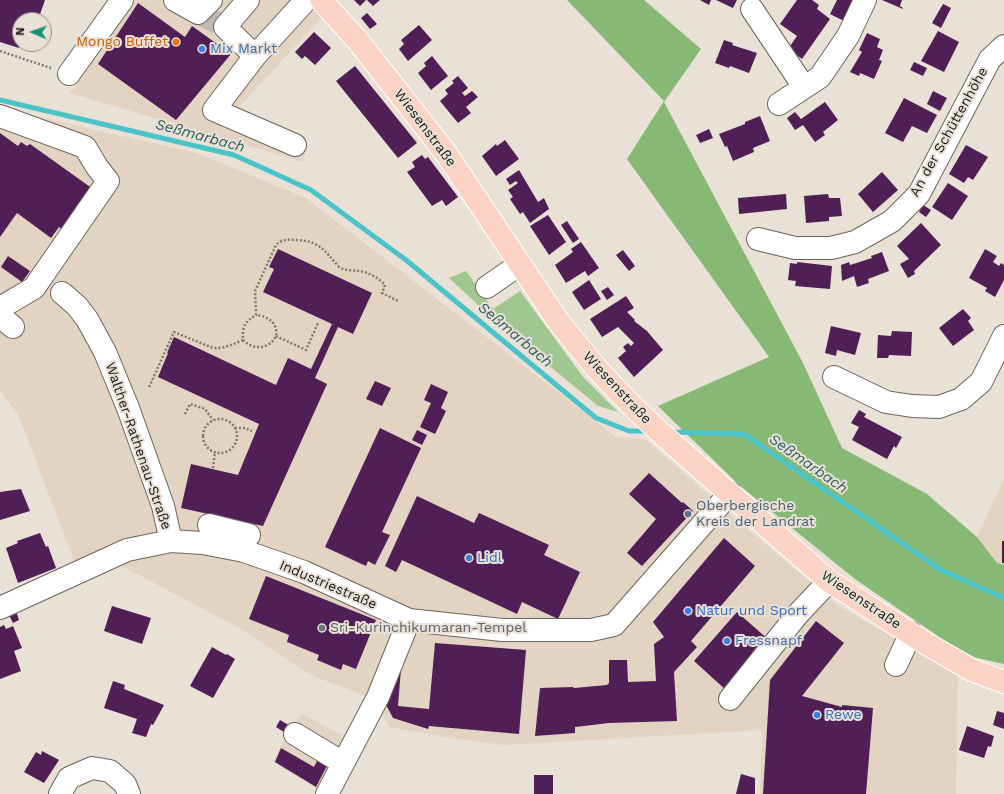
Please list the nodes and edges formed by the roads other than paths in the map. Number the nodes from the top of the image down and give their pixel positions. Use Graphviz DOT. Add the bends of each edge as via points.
graph roads {
  1 [pos="122,0"];
  2 [pos="175,0"];
  3 [pos="248,0"];
  4 [pos="306,0"];
  5 [pos="320,0"];
  6 [pos="865,0"];
  7 [pos="204,6"];
  8 [pos="752,9"];
  9 [pos="1004,46"];
  10 [pos="255,56"];
  11 [pos="69,74"];
  12 [pos="804,87"];
  13 [pos="779,104"];
  14 [pos="0,116"];
  15 [pos="295,145"];
  16 [pos="758,239"];
  17 [pos="520,264"];
  18 [pos="487,287"];
  19 [pos="62,293"];
  20 [pos="0,308"];
  21 [pos="1004,336"];
  22 [pos="834,378"];
  23 [pos="730,493"];
  24 [pos="220,534"];
  25 [pos="249,535"];
  26 [pos="171,541"];
  27 [pos="829,581"];
  28 [pos="0,608"];
  29 [pos="409,620"];
  30 [pos="911,633"];
  31 [pos="896,665"];
  32 [pos="1004,682"];
  33 [pos="730,699"];
  34 [pos="294,734"];
  35 [pos="343,763"];
  36 [pos="60,794"];
  37 [pos="129,794"];
  38 [pos="327,794"];
  1 -- 11 [label="street"];
  2 -- 7 [label="street"];
  3 -- 10 [label="street" via="225,27"];
  4 -- 10 [label="street"];
  5 -- 17 [label="main road, Wiesenstraße" via="358,41 445,152"];
  6 -- 12 [label="street" via="848,36 820,77"];
  8 -- 12 [label="street"];
  9 -- 16 [label="street, An der Schüttenhöhe" via="990,59 918,194 892,221 855,242 831,248 795,248"];
  10 -- 15 [label="street" via="214,110"];
  12 -- 13 [label="street"];
  14 -- 20 [label="street" via="85,147 108,181 34,288"];
  17 -- 18 [label="street"];
  17 -- 23 [label="main road, Wiesenstraße" via="558,321 597,369 664,436"];
  19 -- 26 [label="street, Walther-Rathenau-Straße" via="87,319 106,352 163,506"];
  21 -- 22 [label="street" via="981,382 961,399 939,407 886,402"];
  23 -- 27 [label="main road, Wiesenstraße"];
  23 -- 29 [label="street, Industriestraße" via="614,625 591,630 502,630"];
  24 -- 25 [label="street"];
  24 -- 26 [label="street, Industriestraße" via="204,543"];
  24 -- 29 [label="street, Industriestraße" via="244,551 304,572"];
  26 -- 28 [label="street, Industriestraße" via="127,550"];
  27 -- 30 [label="main road, Wiesenstraße"];
  27 -- 33 [label="street" via="798,614"];
  29 -- 35 [label="street" via="378,697"];
  30 -- 31 [label="street"];
  30 -- 32 [label="main road, Wiesenstraße" via="972,670"];
  34 -- 35 [label="street"];
  35 -- 38 [label="street"];
  36 -- 37 [label="street" via="69,778 92,768 110,771 125,784"];
}
